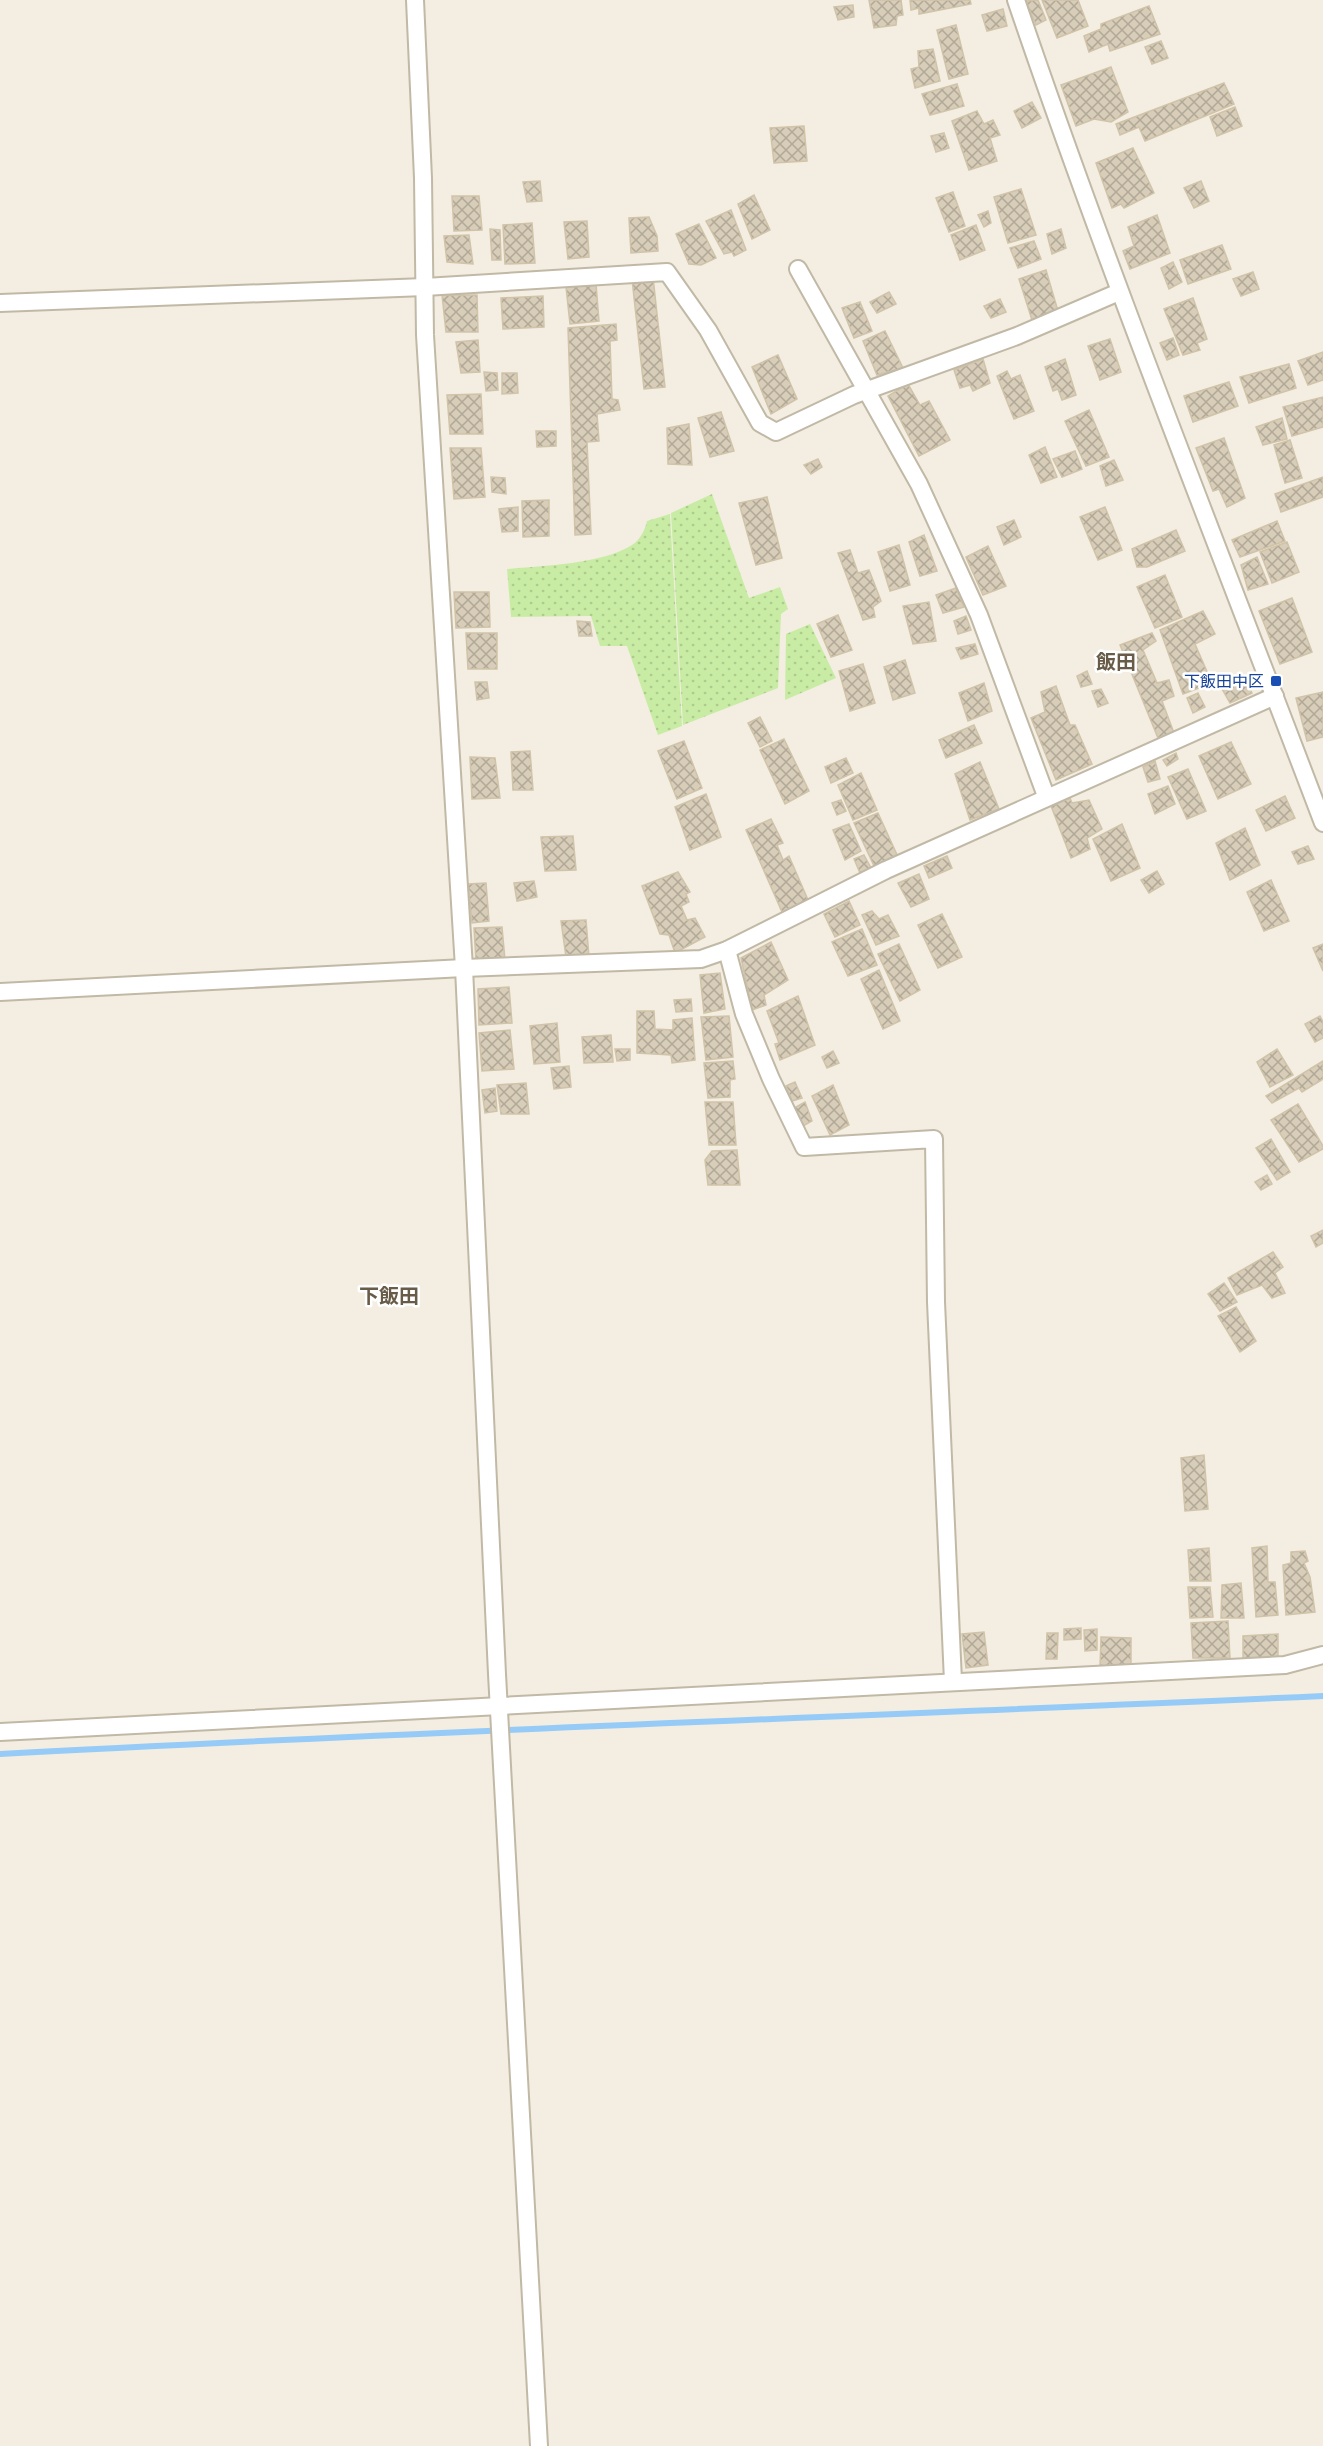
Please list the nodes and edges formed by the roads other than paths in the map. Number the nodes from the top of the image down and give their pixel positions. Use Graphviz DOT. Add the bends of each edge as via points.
graph roads {
  1 [pos="415,0"];
  2 [pos="1016,0"];
  3 [pos="798,269"];
  4 [pos="425,287"];
  5 [pos="1119,292"];
  6 [pos="0,303"];
  7 [pos="866,391"];
  8 [pos="1275,696"];
  9 [pos="1046,796"];
  10 [pos="1323,823"];
  11 [pos="727,950"];
  12 [pos="464,968"];
  13 [pos="0,993"];
  14 [pos="1323,1655"];
  15 [pos="953,1681"];
  16 [pos="499,1712"];
  17 [pos="0,1732"];
  18 [pos="539,2446"];
  1 -- 4 [label="street"];
  2 -- 5 [label="street"];
  3 -- 7 [label="street"];
  4 -- 6 [label="street"];
  4 -- 7 [label="street" via="667,272 708,330 759,423 776,432"];
  4 -- 12 [label="street"];
  5 -- 7 [label="street" via="1017,336"];
  5 -- 8 [label="street"];
  7 -- 9 [label="street" via="919,484 979,615"];
  8 -- 9 [label="street"];
  8 -- 10 [label="street"];
  9 -- 11 [label="street"];
  11 -- 12 [label="street" via="701,959"];
  11 -- 15 [label="street" via="744,1014 804,1147 934,1139 936,1302"];
  12 -- 13 [label="street"];
  12 -- 16 [label="street"];
  14 -- 15 [label="street" via="1285,1665"];
  15 -- 16 [label="street"];
  16 -- 17 [label="street"];
  16 -- 18 [label="street"];
}
